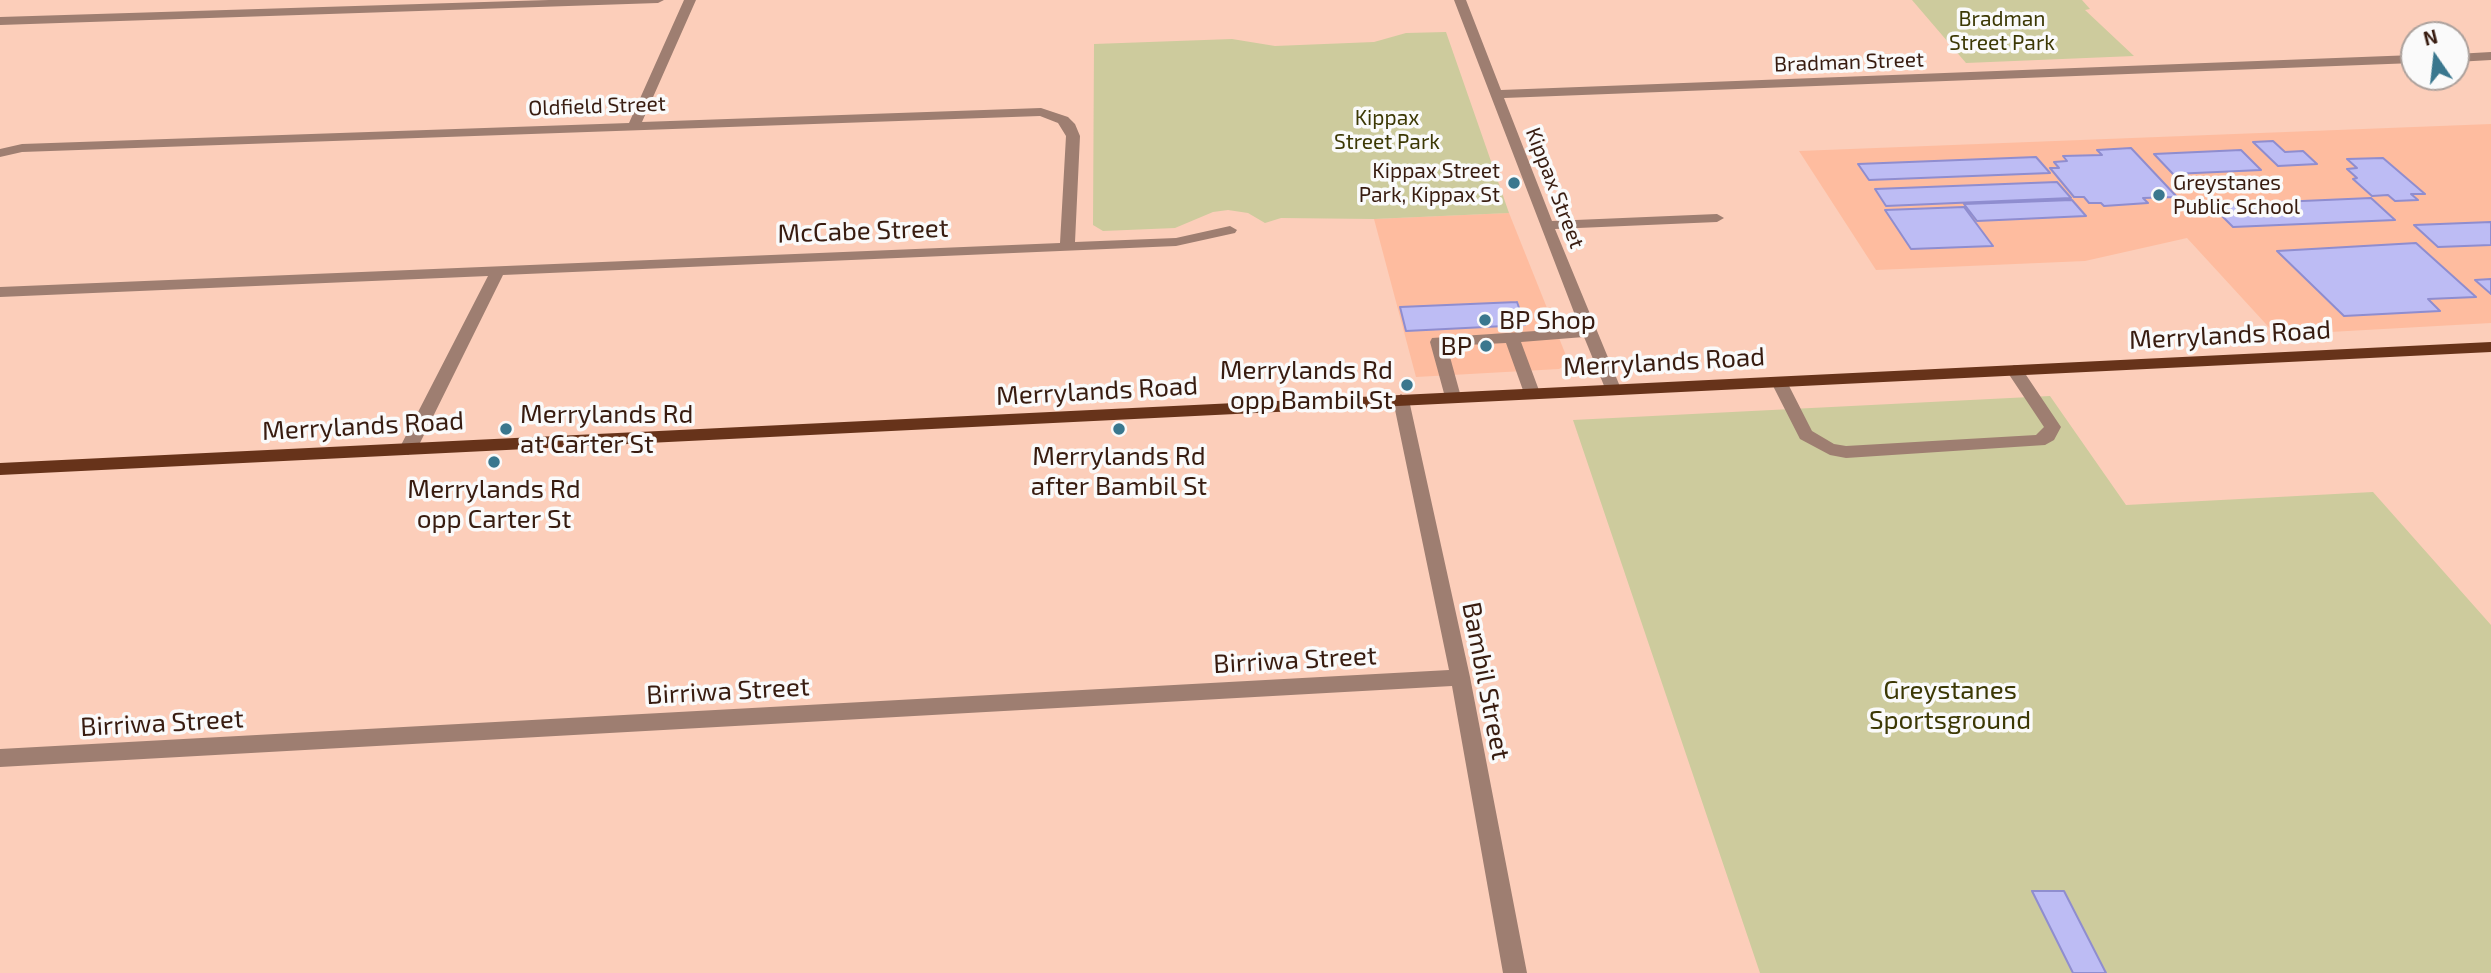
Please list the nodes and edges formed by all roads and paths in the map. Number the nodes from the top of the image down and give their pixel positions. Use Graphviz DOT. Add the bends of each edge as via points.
graph roads {
  1 [pos="658,0"];
  2 [pos="691,0"];
  3 [pos="1460,0"];
  4 [pos="0,21"];
  5 [pos="2491,56"];
  6 [pos="2470,57"];
  7 [pos="2400,60"];
  8 [pos="1496,94"];
  9 [pos="634,126"];
  10 [pos="0,153"];
  11 [pos="1717,218"];
  12 [pos="1547,225"];
  13 [pos="1230,230"];
  14 [pos="1067,247"];
  15 [pos="497,272"];
  16 [pos="0,292"];
  17 [pos="1589,332"];
  18 [pos="1512,337"];
  19 [pos="2491,347"];
  20 [pos="2014,370"];
  21 [pos="1779,382"];
  22 [pos="1613,389"];
  23 [pos="1532,393"];
  24 [pos="1453,397"];
  25 [pos="1401,400"];
  26 [pos="408,449"];
  27 [pos="0,469"];
  28 [pos="1460,677"];
  29 [pos="0,758"];
  30 [pos="1515,973"];
  1 -- 4 [label="street"];
  2 -- 9 [label="street"];
  3 -- 8 [label="street, Kippax Street"];
  5 -- 6 [label="street"];
  7 -- 8 [label="street, Bradman Street"];
  8 -- 12 [label="street, Kippax Street"];
  9 -- 10 [label="street, Oldfield Street" via="22,148"];
  9 -- 14 [label="street, Oldfield Street" via="1051,114 1068,124 1073,136"];
  11 -- 12 [label="street"];
  12 -- 17 [label="street, Kippax Street"];
  13 -- 14 [label="street, McCabe Street" via="1177,242"];
  14 -- 15 [label="street, McCabe Street"];
  15 -- 16 [label="street"];
  15 -- 26 [label="street"];
  17 -- 18 [label="street"];
  17 -- 22 [label="street, Kippax Street"];
  18 -- 23 [label="street"];
  18 -- 24 [label="street" via="1438,342"];
  19 -- 20 [label="main road, Merrylands Road"];
  20 -- 21 [label="main road, Merrylands Road"];
  20 -- 21 [label="street" via="2053,427 2039,441 1846,452 1830,449 1806,435"];
  21 -- 22 [label="main road, Merrylands Road"];
  22 -- 23 [label="main road, Merrylands Road"];
  23 -- 24 [label="main road, Merrylands Road"];
  24 -- 25 [label="main road, Merrylands Road"];
  25 -- 26 [label="main road, Merrylands Road"];
  25 -- 28 [label="street, Bambil Street"];
  26 -- 27 [label="main road, Merrylands Road"];
  28 -- 29 [label="street, Birriwa Street"];
  28 -- 30 [label="street, Bambil Street"];
}
